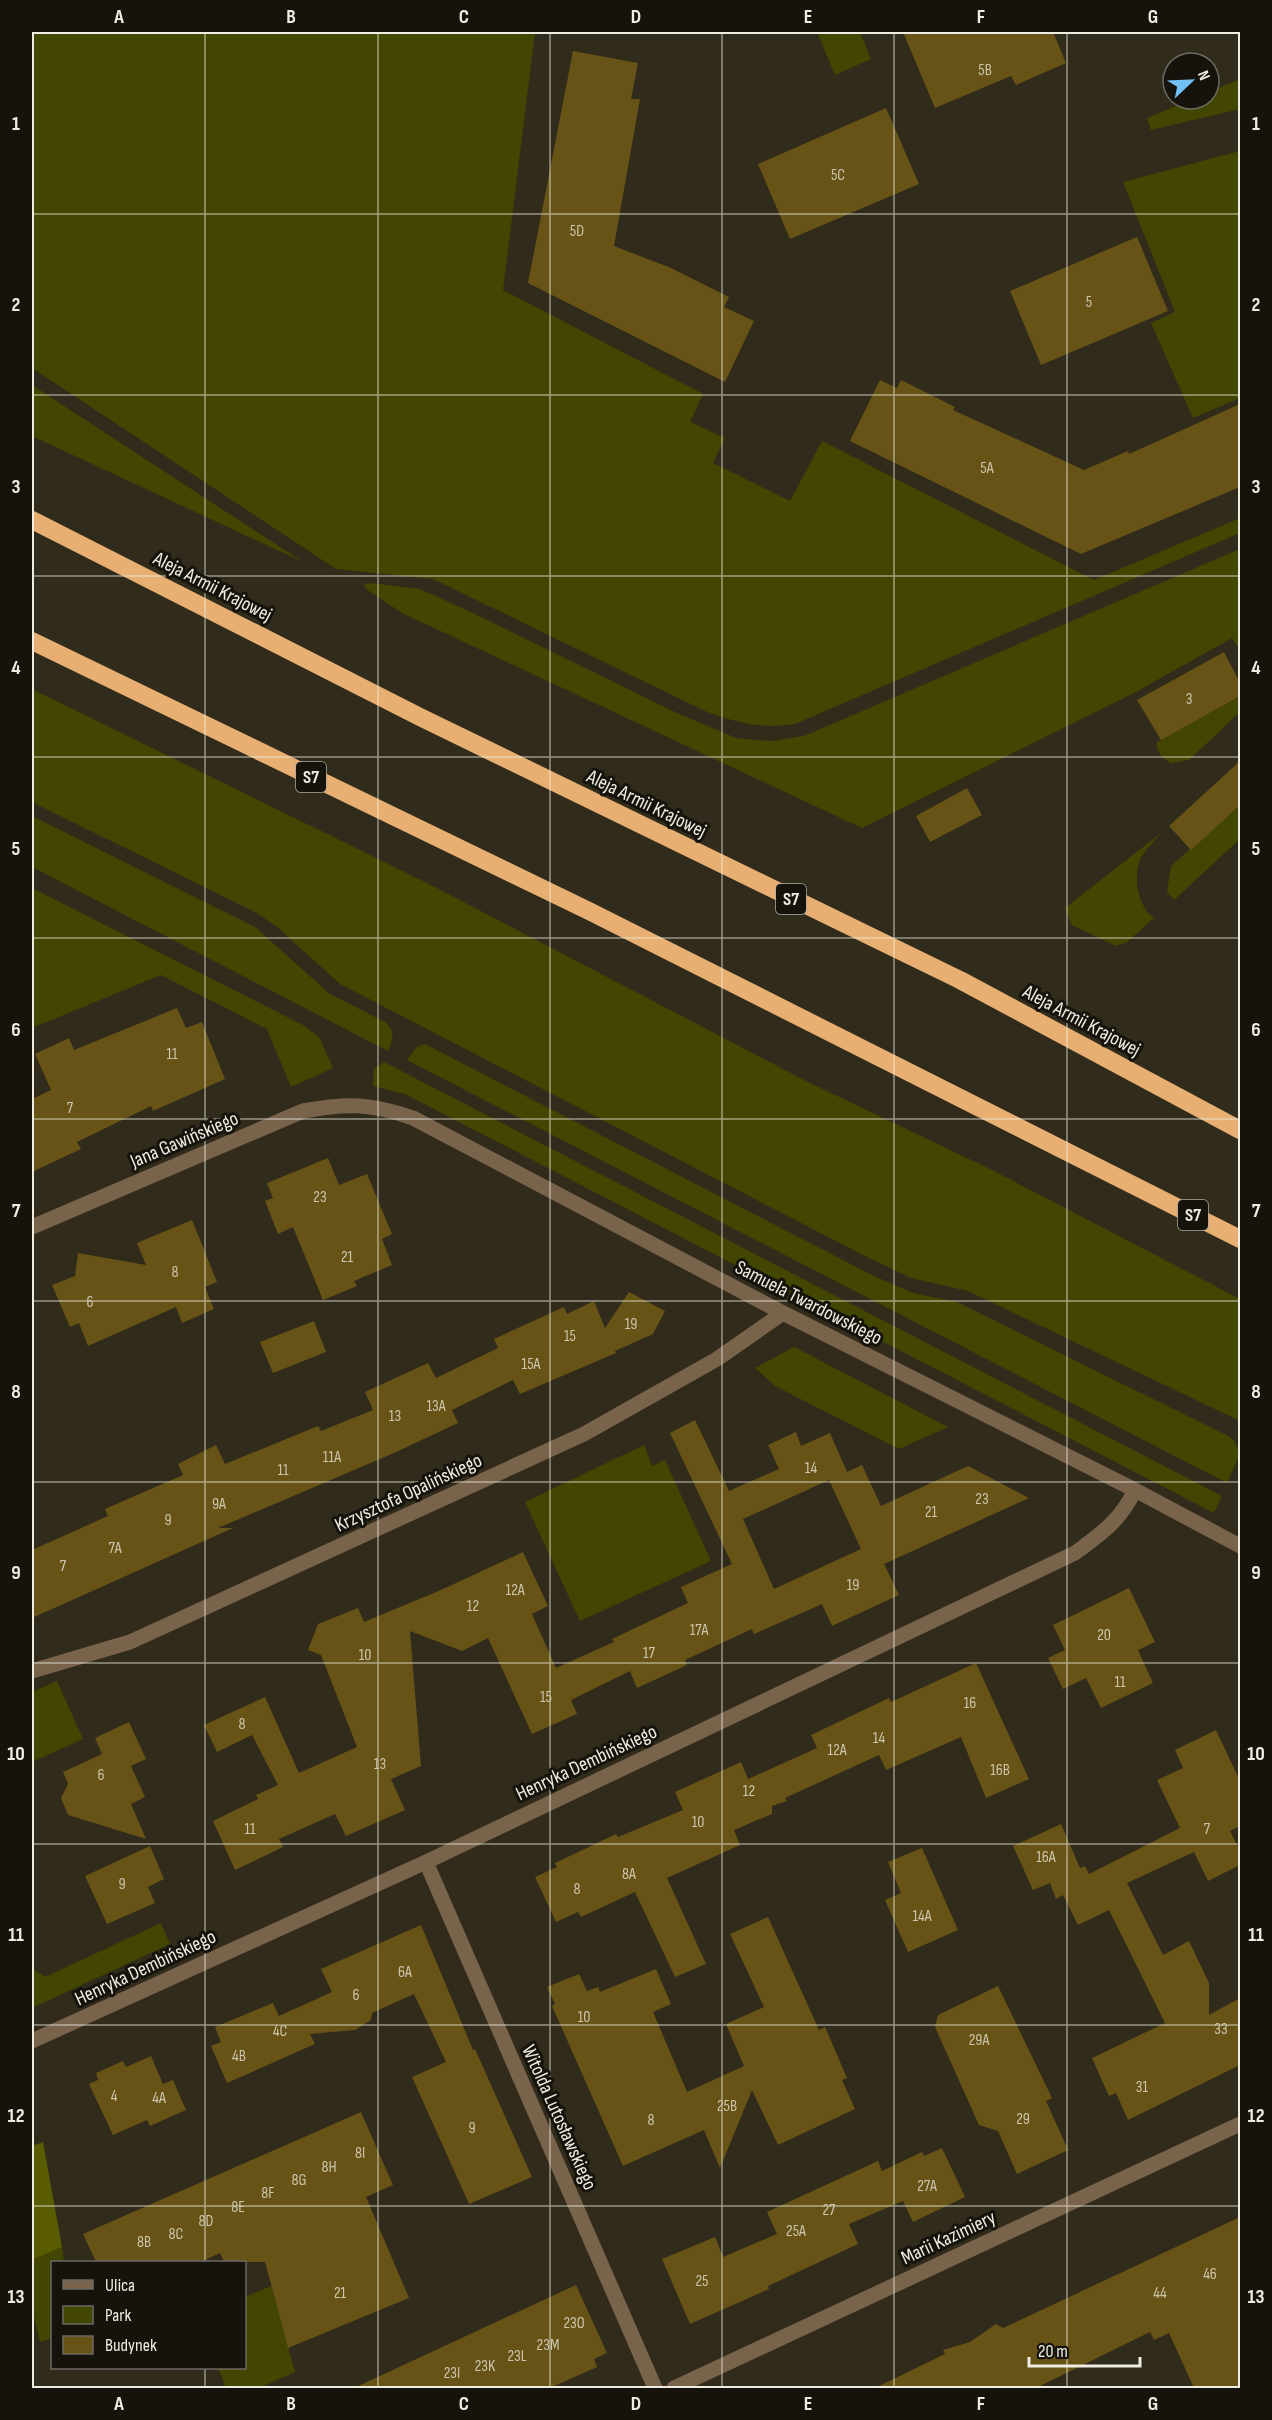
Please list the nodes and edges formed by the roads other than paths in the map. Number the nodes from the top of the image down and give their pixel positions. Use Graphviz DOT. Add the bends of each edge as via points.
graph roads {
  1 [pos="32,520"];
  2 [pos="32,641"];
  3 [pos="356,1105"];
  4 [pos="1240,1130"];
  5 [pos="32,1227"];
  6 [pos="1240,1239"];
  7 [pos="783,1313"];
  8 [pos="1135,1490"];
  9 [pos="1240,1546"];
  10 [pos="32,1671"];
  11 [pos="426,1862"];
  12 [pos="32,2041"];
  13 [pos="1240,2124"];
  14 [pos="655,2388"];
  15 [pos="674,2388"];
  1 -- 4 [label="highway, Aleja Armii Krajowej / S7" via="420,717 960,980"];
  2 -- 6 [label="highway, S7" via="602,918"];
  3 -- 5 [label="street, Jana Gawińskiego" via="303,1111"];
  3 -- 7 [label="street, Samuela Twardowskiego" via="383,1108 413,1118"];
  7 -- 8 [label="street, Samuela Twardowskiego"];
  7 -- 10 [label="street, Krzysztofa Opalińskiego" via="717,1359 584,1434 130,1642"];
  8 -- 9 [label="street, Samuela Twardowskiego"];
  8 -- 11 [label="street, Henryka Dembińskiego" via="1126,1510 1111,1527 1075,1553"];
  11 -- 12 [label="street, Henryka Dembińskiego"];
  11 -- 14 [label="street, Witolda Lutosławskiego"];
  13 -- 15 [label="street, Marii Kazimiery"];
}
